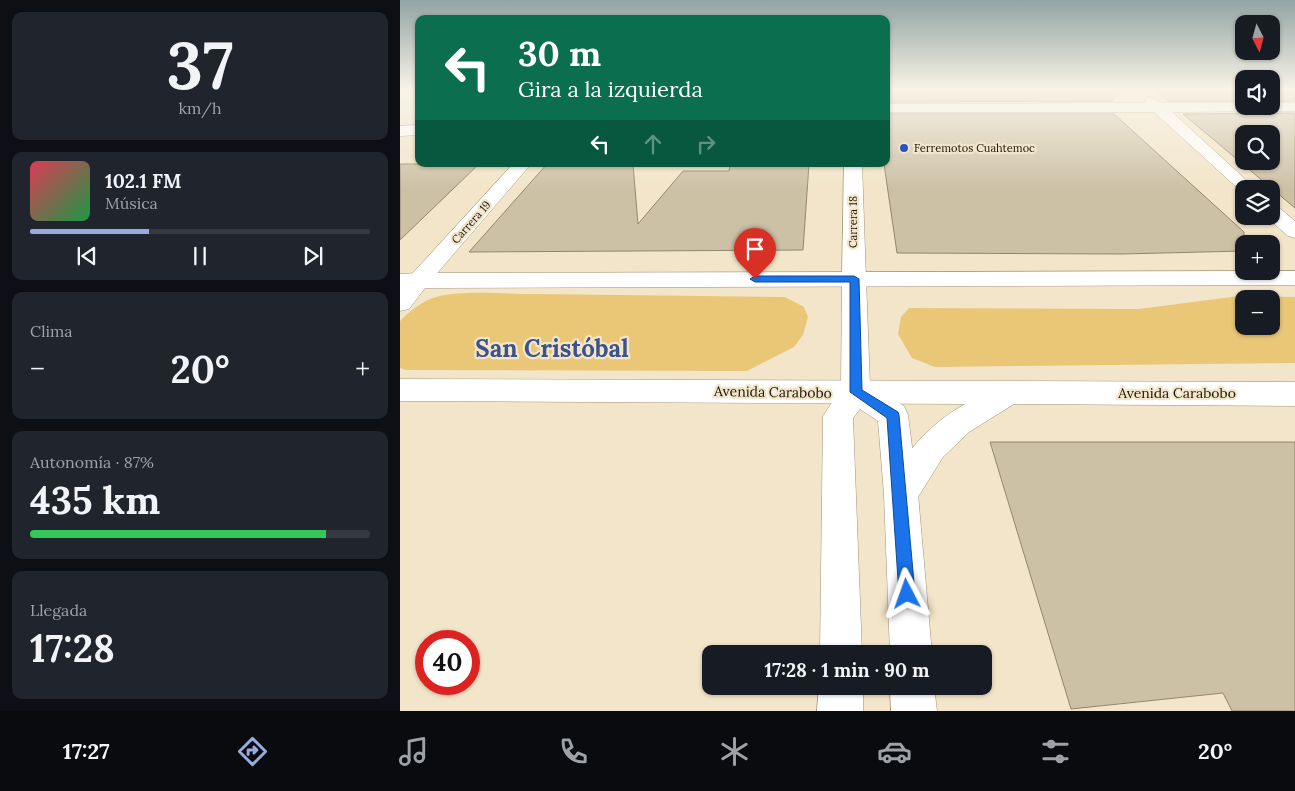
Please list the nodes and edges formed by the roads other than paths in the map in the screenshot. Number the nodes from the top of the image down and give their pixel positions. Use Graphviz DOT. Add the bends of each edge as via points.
graph roads {
  1 [pos="1176,123"];
  2 [pos="400,130"];
  3 [pos="415,130"];
  4 [pos="519,167"];
  5 [pos="853,167"];
  6 [pos="1237,180"];
  7 [pos="1280,218"];
  8 [pos="1295,232"];
  9 [pos="1295,278"];
  10 [pos="854,279"];
  11 [pos="410,281"];
  12 [pos="400,304"];
  13 [pos="400,390"];
  14 [pos="856,392"];
  15 [pos="1009,392"];
  16 [pos="1295,394"];
  17 [pos="901,494"];
  18 [pos="841,645"];
  19 [pos="909,645"];
  20 [pos="841,695"];
  21 [pos="913,695"];
  22 [pos="840,711"];
  23 [pos="914,711"];
  1 -- 6 [label="street"];
  2 -- 3 [label="street"];
  4 -- 11 [label="street, Carrera 19"];
  5 -- 10 [label="street, Carrera 18"];
  7 -- 8 [label="street"];
  9 -- 10 [label="street"];
  10 -- 11 [label="street"];
  10 -- 14 [label="street, Carrera 18"];
  11 -- 12 [label="street, Carrera 19"];
  13 -- 14 [label="street, Avenida Carabobo"];
  14 -- 15 [label="street, Avenida Carabobo"];
  14 -- 17 [label="street" via="893,415"];
  14 -- 18 [label="street" via="838,416"];
  15 -- 16 [label="street, Avenida Carabobo"];
  15 -- 17 [label="street" via="958,423 932,446"];
  17 -- 19 [label="street"];
  20 -- 22 [label="street"];
  21 -- 23 [label="street"];
}
